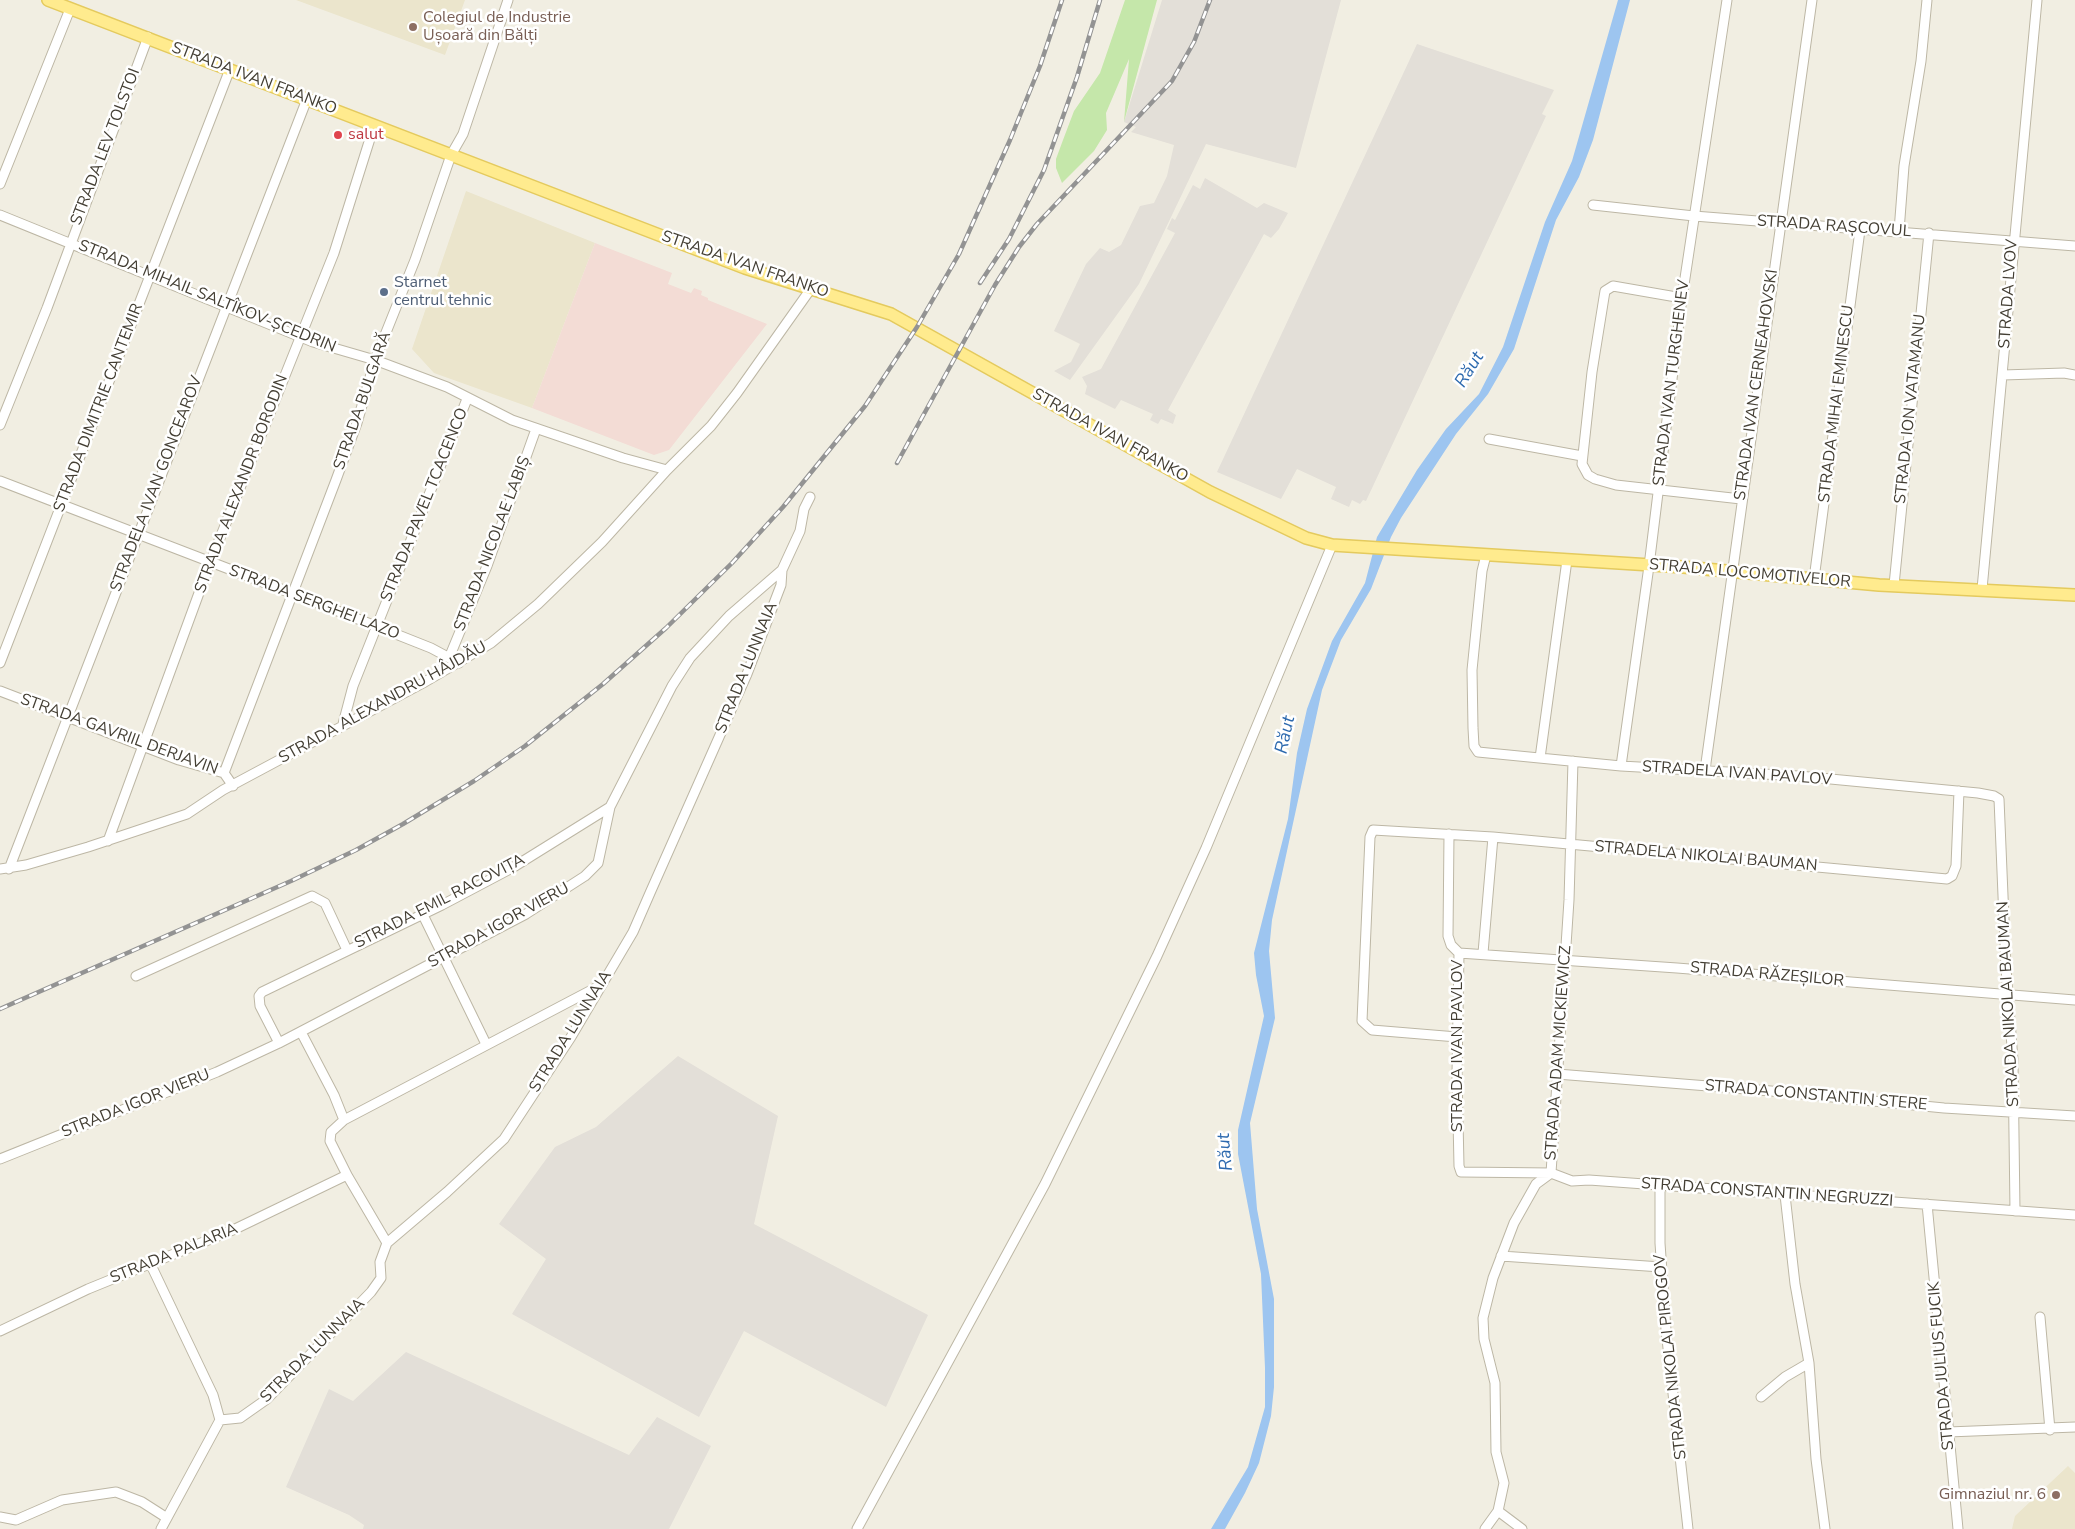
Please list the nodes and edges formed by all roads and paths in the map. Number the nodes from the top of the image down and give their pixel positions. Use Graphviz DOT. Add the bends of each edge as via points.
graph roads {
  1 [pos="48,0"];
  2 [pos="508,0"];
  3 [pos="1727,0"];
  4 [pos="1812,0"];
  5 [pos="1927,0"];
  6 [pos="2037,0"];
  7 [pos="70,9"];
  8 [pos="148,37"];
  9 [pos="230,69"];
  10 [pos="306,99"];
  11 [pos="374,126"];
  12 [pos="451,155"];
  13 [pos="0,184"];
  14 [pos="1592,205"];
  15 [pos="0,215"];
  16 [pos="1694,216"];
  17 [pos="1780,223"];
  18 [pos="1860,230"];
  19 [pos="1899,232"];
  20 [pos="1929,233"];
  21 [pos="2013,240"];
  22 [pos="69,243"];
  23 [pos="2075,246"];
  24 [pos="150,276"];
  25 [pos="810,290"];
  26 [pos="1682,298"];
  27 [pos="226,306"];
  28 [pos="298,336"];
  29 [pos="376,360"];
  30 [pos="2003,375"];
  31 [pos="2075,375"];
  32 [pos="467,399"];
  33 [pos="0,425"];
  34 [pos="536,429"];
  35 [pos="1489,439"];
  36 [pos="1582,456"];
  37 [pos="667,470"];
  38 [pos="0,481"];
  39 [pos="1658,491"];
  40 [pos="810,497"];
  41 [pos="1741,499"];
  42 [pos="60,504"];
  43 [pos="137,535"];
  44 [pos="1332,546"];
  45 [pos="1426,550"];
  46 [pos="1486,554"];
  47 [pos="1567,560"];
  48 [pos="210,563"];
  49 [pos="1649,566"];
  50 [pos="782,570"];
  51 [pos="1732,572"];
  52 [pos="1814,579"];
  53 [pos="1894,585"];
  54 [pos="1982,589"];
  55 [pos="292,594"];
  56 [pos="2075,595"];
  57 [pos="376,627"];
  58 [pos="448,658"];
  59 [pos="0,662"];
  60 [pos="459,663"];
  61 [pos="0,691"];
  62 [pos="68,718"];
  63 [pos="344,724"];
  64 [pos="143,745"];
  65 [pos="1540,758"];
  66 [pos="1573,761"];
  67 [pos="1621,766"];
  68 [pos="1705,770"];
  69 [pos="224,773"];
  70 [pos="232,786"];
  71 [pos="1958,791"];
  72 [pos="1998,798"];
  73 [pos="610,807"];
  74 [pos="1449,834"];
  75 [pos="1493,837"];
  76 [pos="108,841"];
  77 [pos="1571,844"];
  78 [pos="4,869"];
  79 [pos="423,915"];
  80 [pos="347,950"];
  81 [pos="1459,953"];
  82 [pos="1483,953"];
  83 [pos="443,956"];
  84 [pos="1565,959"];
  85 [pos="136,976"];
  86 [pos="601,985"];
  87 [pos="2008,995"];
  88 [pos="2075,1000"];
  89 [pos="301,1032"];
  90 [pos="1457,1037"];
  91 [pos="279,1043"];
  92 [pos="486,1044"];
  93 [pos="1557,1074"];
  94 [pos="2014,1112"];
  95 [pos="2075,1116"];
  96 [pos="344,1120"];
  97 [pos="0,1159"];
  98 [pos="1461,1172"];
  99 [pos="1551,1173"];
  100 [pos="347,1175"];
  101 [pos="1660,1186"];
  102 [pos="1785,1195"];
  103 [pos="1927,1204"];
  104 [pos="2015,1211"];
  105 [pos="2075,1215"];
  106 [pos="387,1242"];
  107 [pos="1501,1256"];
  108 [pos="150,1263"];
  109 [pos="1661,1267"];
  110 [pos="2040,1317"];
  111 [pos="0,1331"];
  112 [pos="1809,1363"];
  113 [pos="1761,1397"];
  114 [pos="220,1420"];
  115 [pos="2075,1427"];
  116 [pos="2050,1430"];
  117 [pos="1948,1432"];
  118 [pos="1498,1511"];
  119 [pos="0,1517"];
  120 [pos="167,1518"];
  121 [pos="161,1529"];
  122 [pos="856,1529"];
  123 [pos="1485,1529"];
  124 [pos="1522,1529"];
  125 [pos="1688,1529"];
  126 [pos="1825,1529"];
  127 [pos="1958,1529"];
  1 -- 7 [label="main road, STRADA IVAN FRANKO"];
  2 -- 12 [label="street, STRADA BULGARĂ" via="463,134"];
  3 -- 16 [label="street, STRADA IVAN TURGHENEV"];
  4 -- 17 [label="street, STRADA IVAN CERNEAHOVSKI"];
  5 -- 19 [label="street" via="1904,166"];
  6 -- 21 [label="street, STRADA LVOV"];
  7 -- 8 [label="main road, STRADA IVAN FRANKO"];
  7 -- 13 [label="street"];
  8 -- 9 [label="main road, STRADA IVAN FRANKO"];
  8 -- 22 [label="street, STRADA LEV TOLSTOI"];
  9 -- 10 [label="main road, STRADA IVAN FRANKO"];
  9 -- 24 [label="street, STRADA DIMITRIE CANTEMIR"];
  10 -- 11 [label="main road, STRADA IVAN FRANKO"];
  10 -- 27 [label="street, STRADELA IVAN GONCEAROV"];
  11 -- 12 [label="main road, STRADA IVAN FRANKO"];
  11 -- 28 [label="street, STRADA ALEXANDR BORODIN" via="341,231"];
  12 -- 25 [label="main road, STRADA IVAN FRANKO"];
  12 -- 29 [label="street, STRADA BULGARĂ"];
  14 -- 16 [label="street, STRADA RAȘCOVUL"];
  15 -- 22 [label="street, STRADA MIHAIL SALTÎKOV-ȘCEDRIN"];
  16 -- 17 [label="street, STRADA RAȘCOVUL"];
  16 -- 26 [label="street, STRADA IVAN TURGHENEV"];
  17 -- 18 [label="street, STRADA RAȘCOVUL"];
  17 -- 41 [label="street, STRADA IVAN CERNEAHOVSKI"];
  18 -- 19 [label="street, STRADA RAȘCOVUL"];
  18 -- 52 [label="street, STRADA MIHAI EMINESCU"];
  19 -- 20 [label="street, STRADA RAȘCOVUL"];
  20 -- 21 [label="street, STRADA RAȘCOVUL"];
  20 -- 53 [label="street, STRADA ION VATAMANU"];
  21 -- 23 [label="street, STRADA RAȘCOVUL"];
  21 -- 30 [label="street, STRADA LVOV"];
  22 -- 24 [label="street, STRADA MIHAIL SALTÎKOV-ȘCEDRIN"];
  22 -- 33 [label="street, STRADA LEV TOLSTOI"];
  24 -- 27 [label="street, STRADA MIHAIL SALTÎKOV-ȘCEDRIN"];
  24 -- 42 [label="street, STRADA DIMITRIE CANTEMIR"];
  25 -- 37 [label="street, STRADA ALEXANDRU HÂJDĂU" via="711,426"];
  25 -- 44 [label="main road, STRADA IVAN FRANKO" via="891,314 1210,492 1286,529"];
  26 -- 36 [label="street" via="1613,286 1605,291"];
  26 -- 39 [label="street, STRADA IVAN TURGHENEV"];
  27 -- 28 [label="street, STRADA MIHAIL SALTÎKOV-ȘCEDRIN"];
  27 -- 43 [label="street, STRADELA IVAN GONCEAROV"];
  28 -- 29 [label="street, STRADA MIHAIL SALTÎKOV-ȘCEDRIN"];
  28 -- 48 [label="street, STRADA ALEXANDR BORODIN" via="270,416"];
  29 -- 32 [label="street, STRADA MIHAIL SALTÎKOV-ȘCEDRIN" via="447,387"];
  29 -- 55 [label="street, STRADA BULGARĂ" via="357,423"];
  30 -- 31 [label="street"];
  30 -- 54 [label="street, STRADA LVOV"];
  32 -- 34 [label="street, STRADA MIHAIL SALTÎKOV-ȘCEDRIN"];
  32 -- 57 [label="street, STRADA PAVEL TCACENCO"];
  34 -- 37 [label="street, STRADA MIHAIL SALTÎKOV-ȘCEDRIN"];
  34 -- 58 [label="street, STRADA NICOLAE LABIȘ" via="490,559"];
  35 -- 36 [label="street"];
  36 -- 39 [label="street" via="1584,470 1595,479"];
  37 -- 60 [label="street, STRADA ALEXANDRU HÂJDĂU" via="620,523 538,604 491,643"];
  38 -- 42 [label="street, STRADA SERGHEI LAZO"];
  39 -- 41 [label="street"];
  39 -- 49 [label="street, STRADA IVAN TURGHENEV"];
  40 -- 50 [label="street, STRADA IGOR VIERU" via="800,531"];
  41 -- 51 [label="street, STRADA IVAN CERNEAHOVSKI"];
  42 -- 43 [label="street, STRADA SERGHEI LAZO"];
  42 -- 59 [label="street, STRADA DIMITRIE CANTEMIR"];
  43 -- 48 [label="street, STRADA SERGHEI LAZO"];
  43 -- 62 [label="street, STRADELA IVAN GONCEAROV"];
  44 -- 45 [label="main road, STRADA IVAN FRANKO"];
  44 -- 122 [label="street" via="1206,848 1153,964 1045,1184"];
  45 -- 46 [label="main road, STRADA LOCOMOTIVELOR"];
  46 -- 47 [label="main road, STRADA LOCOMOTIVELOR"];
  46 -- 65 [label="street, STRADELA IVAN PAVLOV" via="1472,670 1476,751"];
  47 -- 49 [label="main road, STRADA LOCOMOTIVELOR"];
  47 -- 65 [label="street"];
  48 -- 55 [label="street, STRADA SERGHEI LAZO"];
  48 -- 64 [label="street, STRADA ALEXANDR BORODIN"];
  49 -- 51 [label="main road, STRADA LOCOMOTIVELOR"];
  49 -- 67 [label="street, STRADA IVAN TURGHENEV"];
  50 -- 73 [label="street, STRADA IGOR VIERU" via="730,616 690,658"];
  50 -- 86 [label="street, STRADA LUNNAIA" via="781,586 714,750 633,932"];
  51 -- 52 [label="main road, STRADA LOCOMOTIVELOR"];
  51 -- 68 [label="street, STRADA IVAN CERNEAHOVSKI"];
  52 -- 53 [label="main road, STRADA LOCOMOTIVELOR"];
  53 -- 54 [label="main road, STRADA LOCOMOTIVELOR"];
  54 -- 56 [label="main road, STRADA LOCOMOTIVELOR"];
  55 -- 57 [label="street, STRADA SERGHEI LAZO"];
  55 -- 69 [label="street, STRADA BULGARĂ"];
  57 -- 58 [label="street, STRADA SERGHEI LAZO"];
  57 -- 63 [label="street, STRADA PAVEL TCACENCO" via="350,694"];
  58 -- 60 [label="street, STRADA SERGHEI LAZO"];
  60 -- 63 [label="street, STRADA ALEXANDRU HÂJDĂU"];
  61 -- 62 [label="street, STRADA GAVRIIL DERJAVIN"];
  62 -- 64 [label="street, STRADA GAVRIIL DERJAVIN"];
  62 -- 78 [label="street, STRADELA IVAN GONCEAROV"];
  63 -- 70 [label="street, STRADA ALEXANDRU HÂJDĂU"];
  64 -- 69 [label="street, STRADA GAVRIIL DERJAVIN" via="178,760"];
  64 -- 76 [label="street, STRADA ALEXANDR BORODIN"];
  65 -- 66 [label="street, STRADELA IVAN PAVLOV"];
  66 -- 67 [label="street, STRADELA IVAN PAVLOV"];
  66 -- 77 [label="street, STRADA ADAM MICKIEWICZ"];
  67 -- 68 [label="street, STRADELA IVAN PAVLOV"];
  68 -- 71 [label="street, STRADELA IVAN PAVLOV"];
  69 -- 70 [label="street, STRADA GAVRIIL DERJAVIN"];
  70 -- 76 [label="street, STRADA ALEXANDRU HÂJDĂU" via="187,814"];
  71 -- 72 [label="street, STRADELA IVAN PAVLOV" via="1991,794"];
  71 -- 77 [label="street, STRADELA NIKOLAI BAUMAN" via="1956,866 1948,879"];
  72 -- 87 [label="street, STRADA NIKOLAI BAUMAN"];
  73 -- 79 [label="street, STRADA EMIL RACOVIȚA" via="512,868"];
  73 -- 83 [label="street, STRADA IGOR VIERU" via="601,853 594,869 526,914"];
  74 -- 75 [label="street, STRADELA NIKOLAI BAUMAN"];
  74 -- 81 [label="street, STRADA IVAN PAVLOV" via="1448,936 1450,945"];
  74 -- 90 [label="street, STRADELA NIKOLAI BAUMAN" via="1373,830 1368,867 1362,1021 1372,1030"];
  75 -- 77 [label="street, STRADELA NIKOLAI BAUMAN"];
  75 -- 82 [label="street, STRADA IVAN PAVLOV"];
  76 -- 78 [label="street, STRADA ALEXANDRU HÂJDĂU"];
  77 -- 84 [label="street, STRADA ADAM MICKIEWICZ"];
  79 -- 80 [label="street, STRADA EMIL RACOVIȚA"];
  79 -- 83 [label="street"];
  80 -- 85 [label="street, STRADA EMIL RACOVIȚA" via="324,904 312,896"];
  80 -- 91 [label="street, STRADA EMIL RACOVIȚA" via="259,996 260,1006"];
  81 -- 82 [label="street, STRADA RĂZEȘILOR"];
  81 -- 90 [label="street, STRADA IVAN PAVLOV"];
  82 -- 84 [label="street, STRADA RĂZEȘILOR"];
  83 -- 89 [label="street, STRADA IGOR VIERU"];
  83 -- 92 [label="street"];
  84 -- 87 [label="street, STRADA RĂZEȘILOR"];
  84 -- 93 [label="street, STRADA ADAM MICKIEWICZ"];
  86 -- 92 [label="street"];
  86 -- 106 [label="street, STRADA LUNNAIA" via="572,1038 504,1139"];
  87 -- 88 [label="street, STRADA RĂZEȘILOR"];
  87 -- 94 [label="street, STRADA NIKOLAI BAUMAN"];
  89 -- 91 [label="street, STRADA IGOR VIERU"];
  89 -- 96 [label="street"];
  90 -- 98 [label="street, STRADA IVAN PAVLOV"];
  91 -- 97 [label="street, STRADA IGOR VIERU" via="217,1072"];
  92 -- 96 [label="street"];
  93 -- 94 [label="street, STRADA CONSTANTIN STERE"];
  93 -- 99 [label="street, STRADA ADAM MICKIEWICZ"];
  94 -- 95 [label="street, STRADA CONSTANTIN STERE"];
  94 -- 104 [label="street, STRADA NIKOLAI BAUMAN"];
  96 -- 100 [label="street" via="329,1138"];
  98 -- 99 [label="street, STRADA CONSTANTIN NEGRUZZI"];
  99 -- 101 [label="street, STRADA CONSTANTIN NEGRUZZI" via="1572,1181"];
  99 -- 107 [label="street, STRADA ADAM MICKIEWICZ" via="1541,1179 1530,1194"];
  100 -- 106 [label="street"];
  100 -- 108 [label="street, STRADA PALARIA" via="233,1230"];
  101 -- 102 [label="street, STRADA CONSTANTIN NEGRUZZI"];
  101 -- 109 [label="street, STRADA NIKOLAI PIROGOV"];
  102 -- 103 [label="street, STRADA CONSTANTIN NEGRUZZI"];
  102 -- 112 [label="street" via="1795,1284"];
  103 -- 104 [label="street, STRADA CONSTANTIN NEGRUZZI"];
  103 -- 117 [label="street, STRADA JULIUS FUCIK"];
  104 -- 105 [label="street, STRADA CONSTANTIN NEGRUZZI"];
  106 -- 114 [label="street, STRADA LUNNAIA" via="380,1262 381,1278 366,1298 268,1399 240,1418"];
  107 -- 109 [label="street"];
  107 -- 118 [label="street, STRADA ADAM MICKIEWICZ" via="1482,1318 1495,1383 1496,1452 1504,1483"];
  108 -- 111 [label="street, STRADA PALARIA"];
  108 -- 114 [label="street" via="213,1395"];
  109 -- 125 [label="street, STRADA NIKOLAI PIROGOV"];
  110 -- 116 [label="street"];
  112 -- 113 [label="street"];
  112 -- 126 [label="street"];
  114 -- 120 [label="street"];
  115 -- 116 [label="street"];
  116 -- 117 [label="street"];
  117 -- 127 [label="street, STRADA JULIUS FUCIK"];
  118 -- 123 [label="street, STRADA ADAM MICKIEWICZ"];
  118 -- 124 [label="street"];
  119 -- 120 [label="street" via="16,1520 62,1500 116,1492 142,1502"];
  120 -- 121 [label="street"];
}
